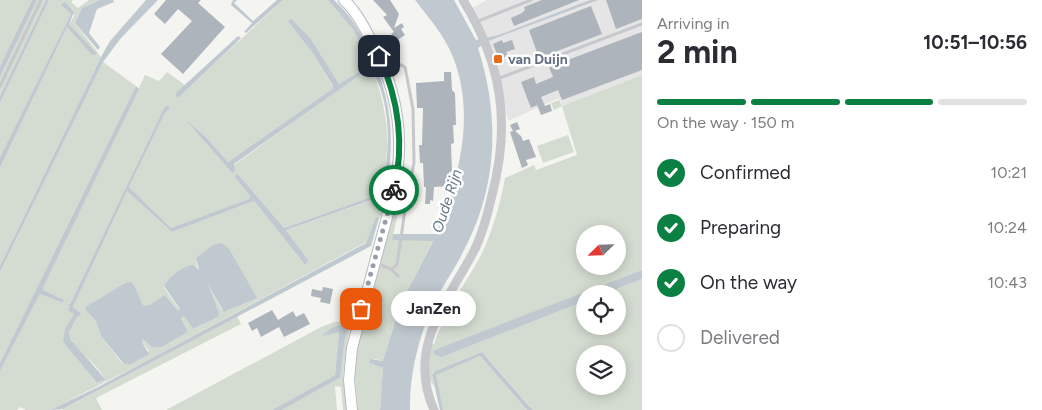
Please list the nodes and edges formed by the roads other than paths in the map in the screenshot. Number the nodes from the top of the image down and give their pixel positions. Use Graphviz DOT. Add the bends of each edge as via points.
graph roads {
  1 [pos="41,0"];
  2 [pos="344,0"];
  3 [pos="463,0"];
  4 [pos="531,0"];
  5 [pos="476,22"];
  6 [pos="642,24"];
  7 [pos="384,68"];
  8 [pos="497,79"];
  9 [pos="0,86"];
  10 [pos="398,173"];
  11 [pos="411,176"];
  12 [pos="375,262"];
  13 [pos="391,269"];
  14 [pos="398,276"];
  15 [pos="352,410"];
  16 [pos="434,410"];
  1 -- 9 [label="lane"];
  2 -- 7 [label="main road" via="363,25"];
  3 -- 5 [label="street"];
  4 -- 5 [label="lane"];
  5 -- 8 [label="street"];
  6 -- 8 [label="lane"];
  7 -- 10 [label="main road" via="397,109 400,138"];
  7 -- 11 [label="lane" via="396,63 405,67 412,109 414,163"];
  8 -- 16 [label="street" via="503,124 496,180 476,248 432,328 425,368"];
  10 -- 11 [label="lane"];
  10 -- 12 [label="main road"];
  11 -- 13 [label="lane" via="397,266"];
  12 -- 13 [label="lane"];
  12 -- 15 [label="main road" via="352,348 349,380"];
  13 -- 14 [label="lane"];
}
